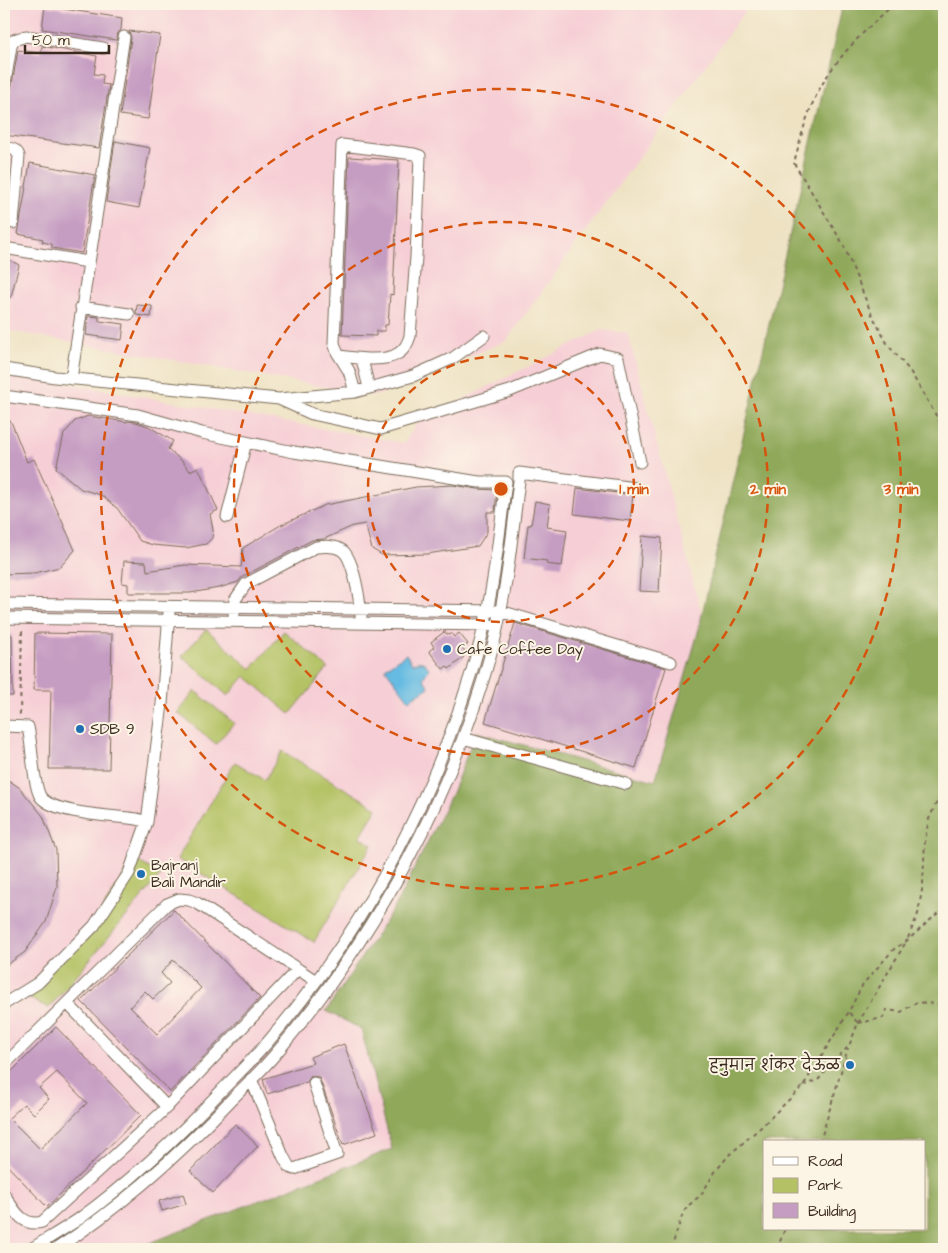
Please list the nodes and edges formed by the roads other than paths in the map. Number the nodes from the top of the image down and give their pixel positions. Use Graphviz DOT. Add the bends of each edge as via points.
graph roads {
  1 [pos="124,37"];
  2 [pos="103,48"];
  3 [pos="4,89"];
  4 [pos="4,147"];
  5 [pos="12,223"];
  6 [pos="4,248"];
  7 [pos="88,262"];
  8 [pos="81,308"];
  9 [pos="129,314"];
  10 [pos="484,336"];
  11 [pos="340,356"];
  12 [pos="362,359"];
  13 [pos="4,369"];
  14 [pos="71,379"];
  15 [pos="369,388"];
  16 [pos="355,392"];
  17 [pos="4,396"];
  18 [pos="279,399"];
  19 [pos="246,442"];
  20 [pos="640,462"];
  21 [pos="636,488"];
  22 [pos="227,517"];
  23 [pos="4,604"];
  24 [pos="169,607"];
  25 [pos="234,608"];
  26 [pos="361,609"];
  27 [pos="487,611"];
  28 [pos="500,611"];
  29 [pos="4,618"];
  30 [pos="169,620"];
  31 [pos="233,621"];
  32 [pos="362,623"];
  33 [pos="484,624"];
  34 [pos="498,625"];
  35 [pos="670,662"];
  36 [pos="4,726"];
  37 [pos="463,738"];
  38 [pos="626,784"];
  39 [pos="147,822"];
  40 [pos="298,969"];
  41 [pos="316,981"];
  42 [pos="67,1003"];
  43 [pos="4,1004"];
  44 [pos="4,1065"];
  45 [pos="251,1079"];
  46 [pos="314,1083"];
  47 [pos="167,1107"];
  48 [pos="4,1194"];
  49 [pos="32,1249"];
  50 [pos="56,1249"];
  1 -- 7 [label="street"];
  2 -- 3 [label="street" via="20,37 11,46"];
  4 -- 5 [label="street" via="14,149 19,156"];
  6 -- 7 [label="street"];
  7 -- 8 [label="street"];
  8 -- 9 [label="street"];
  8 -- 14 [label="street"];
  10 -- 15 [label="street" via="445,362 413,376"];
  11 -- 12 [label="street"];
  11 -- 12 [label="street" via="334,343 342,145 414,154 420,156 410,336 406,346 391,357"];
  11 -- 16 [label="street" via="349,371"];
  12 -- 15 [label="street"];
  13 -- 14 [label="street"];
  14 -- 18 [label="street"];
  15 -- 16 [label="street"];
  16 -- 18 [label="street"];
  17 -- 19 [label="street" via="138,415"];
  18 -- 20 [label="street" via="312,414 381,429 510,390 600,354 618,358"];
  19 -- 22 [label="street"];
  19 -- 27 [label="street" via="479,482 506,482"];
  21 -- 28 [label="street" via="519,473"];
  23 -- 24 [label="street"];
  24 -- 25 [label="street"];
  24 -- 30 [label="street"];
  25 -- 26 [label="street"];
  25 -- 26 [label="street" via="235,600 246,584 316,547 330,546 340,549 350,561"];
  25 -- 31 [label="street"];
  26 -- 27 [label="street"];
  26 -- 32 [label="street"];
  27 -- 28 [label="street"];
  27 -- 33 [label="street"];
  28 -- 34 [label="street"];
  28 -- 35 [label="street"];
  29 -- 30 [label="street"];
  30 -- 31 [label="street"];
  30 -- 39 [label="street"];
  31 -- 32 [label="street"];
  32 -- 33 [label="street"];
  33 -- 34 [label="street"];
  33 -- 41 [label="street" via="453,727 417,812 374,894"];
  34 -- 37 [label="street"];
  36 -- 39 [label="street" via="28,727 36,780 41,797 50,804 64,810"];
  37 -- 38 [label="street"];
  37 -- 45 [label="street" via="430,818 386,900 335,978 277,1052"];
  39 -- 43 [label="street" via="129,873 94,926 38,983"];
  40 -- 41 [label="street"];
  40 -- 42 [label="street" via="209,910 189,900 179,899 167,904"];
  40 -- 47 [label="street"];
  41 -- 49 [label="street" via="267,1043 144,1167 79,1218"];
  42 -- 44 [label="street"];
  42 -- 47 [label="street"];
  45 -- 46 [label="street" via="288,1167 294,1169 337,1154"];
  45 -- 50 [label="street" via="152,1177"];
  47 -- 48 [label="street" via="42,1222 28,1223 20,1218"];
}
